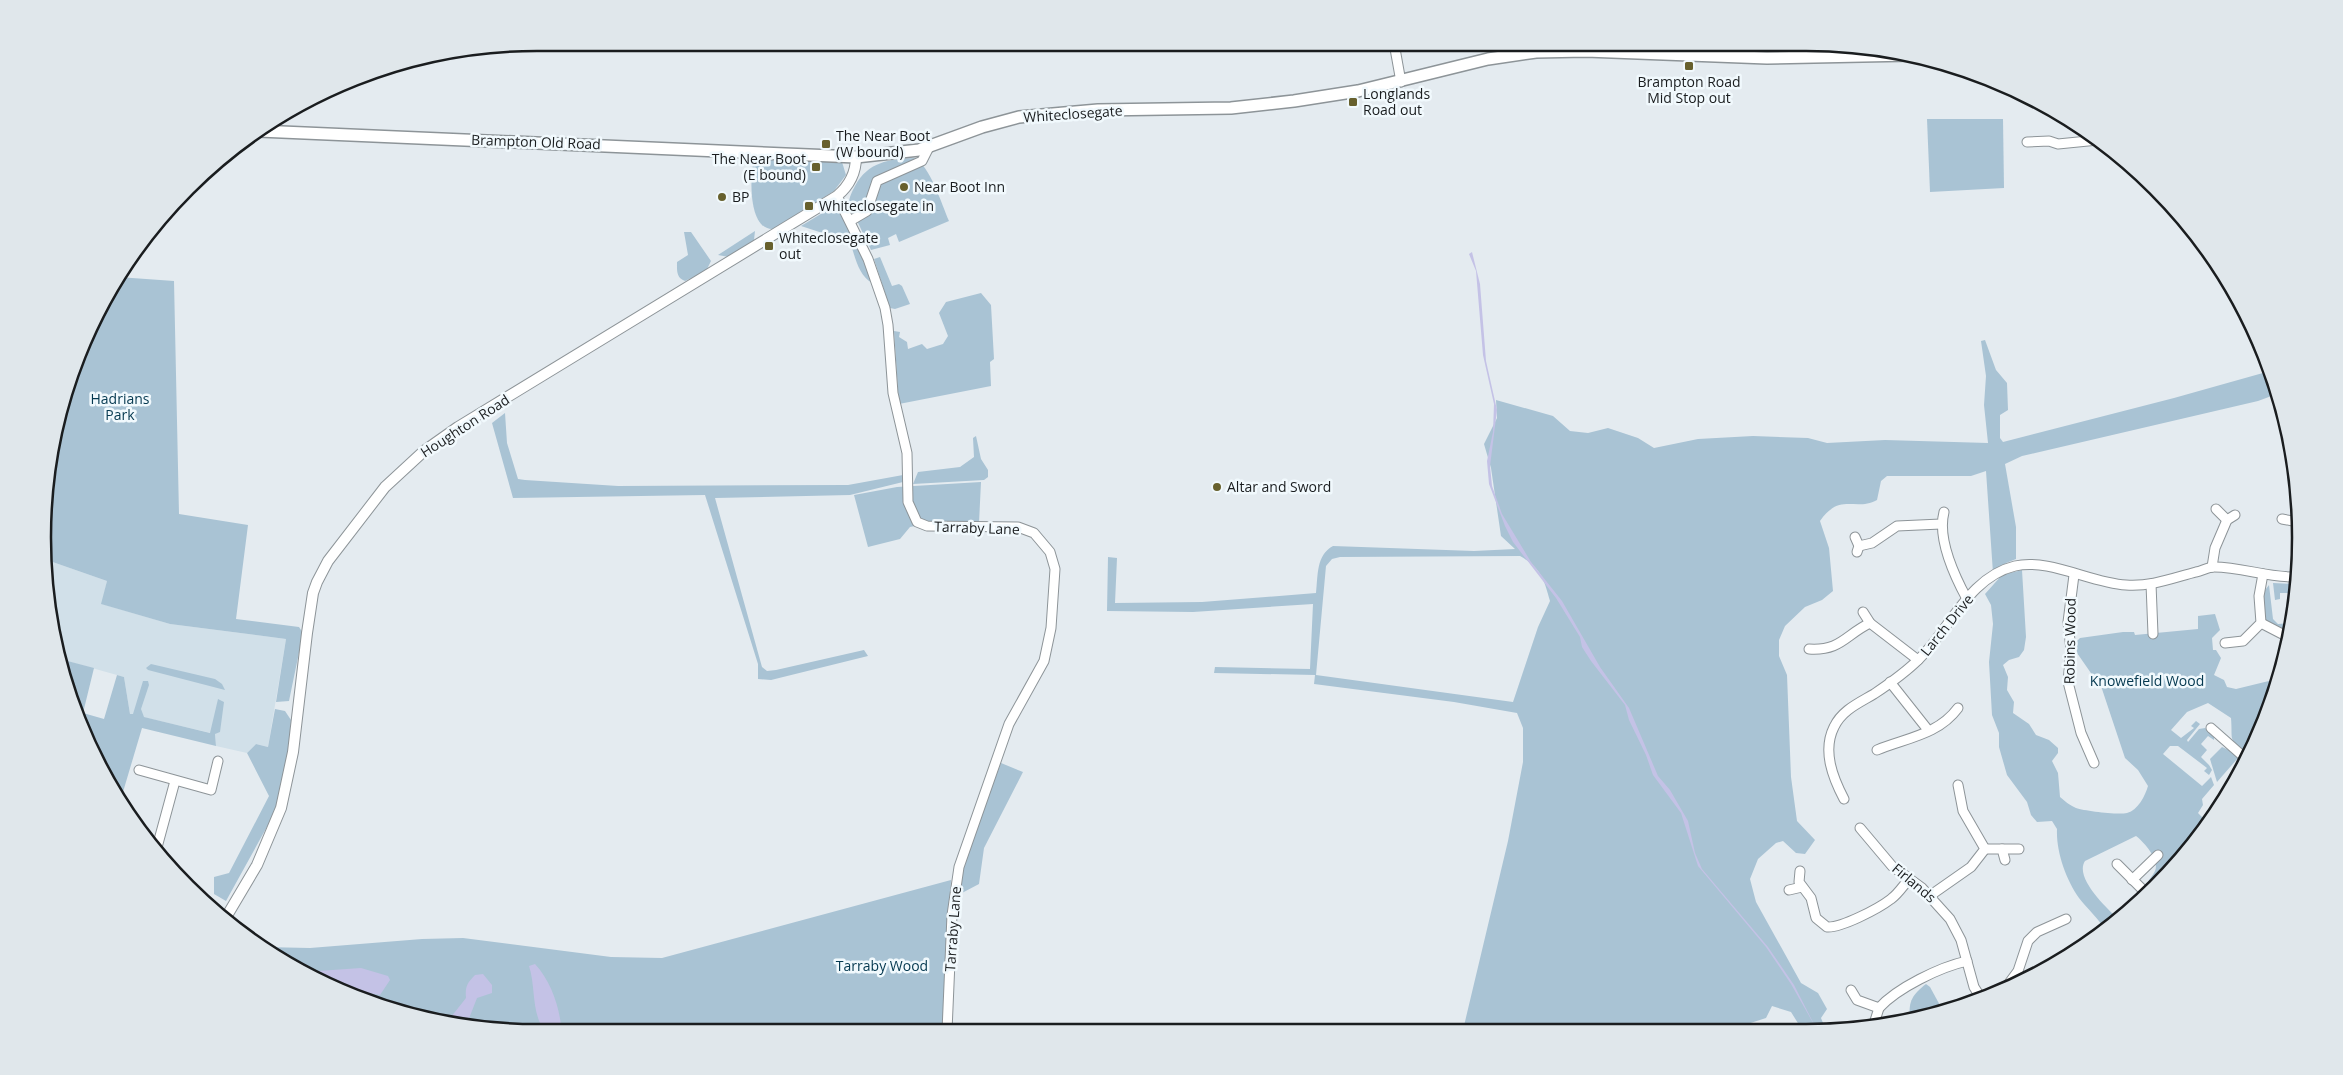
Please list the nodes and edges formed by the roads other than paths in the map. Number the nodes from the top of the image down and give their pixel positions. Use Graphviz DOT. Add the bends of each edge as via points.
graph roads {
  1 [pos="1396,51"];
  2 [pos="1586,51"];
  3 [pos="1586,51"];
  4 [pos="1873,56"];
  5 [pos="1401,82"];
  6 [pos="269,131"];
  7 [pos="2087,141"];
  8 [pos="2027,142"];
  9 [pos="930,147"];
  10 [pos="812,154"];
  11 [pos="856,157"];
  12 [pos="837,196"];
  13 [pos="850,221"];
  14 [pos="2216,509"];
  15 [pos="1944,512"];
  16 [pos="2282,519"];
  17 [pos="2291,521"];
  18 [pos="1941,524"];
  19 [pos="1857,545"];
  20 [pos="2212,567"];
  21 [pos="2263,574"];
  22 [pos="2074,575"];
  23 [pos="2290,576"];
  24 [pos="2151,584"];
  25 [pos="1967,599"];
  26 [pos="1863,612"];
  27 [pos="1870,623"];
  28 [pos="2261,623"];
  29 [pos="2153,634"];
  30 [pos="2282,634"];
  31 [pos="2225,643"];
  32 [pos="1809,649"];
  33 [pos="1918,660"];
  34 [pos="1890,682"];
  35 [pos="1958,708"];
  36 [pos="2211,728"];
  37 [pos="1928,730"];
  38 [pos="1877,750"];
  39 [pos="2241,755"];
  40 [pos="218,761"];
  41 [pos="2094,763"];
  42 [pos="139,770"];
  43 [pos="175,781"];
  44 [pos="1958,785"];
  45 [pos="1844,799"];
  46 [pos="1860,828"];
  47 [pos="158,842"];
  48 [pos="1985,849"];
  49 [pos="2002,849"];
  50 [pos="2019,849"];
  51 [pos="2158,855"];
  52 [pos="2005,860"];
  53 [pos="2117,864"];
  54 [pos="1800,871"];
  55 [pos="1909,879"];
  56 [pos="2132,880"];
  57 [pos="1802,887"];
  58 [pos="2141,888"];
  59 [pos="1789,890"];
  60 [pos="1931,895"];
  61 [pos="229,913"];
  62 [pos="2066,919"];
  63 [pos="1966,961"];
  64 [pos="2013,977"];
  65 [pos="1851,990"];
  66 [pos="1977,992"];
  67 [pos="1879,1008"];
  68 [pos="1876,1019"];
  69 [pos="947,1024"];
  1 -- 5 [label="street"];
  2 -- 5 [label="main road, Whiteclosegate" via="1536,52 1488,59"];
  3 -- 4 [label="main road, Whiteclosegate" via="1767,58"];
  5 -- 9 [label="main road, Whiteclosegate" via="1231,108 1051,112 1019,116 982,126"];
  6 -- 10 [label="main road, Brampton Old Road"];
  7 -- 8 [label="street"];
  9 -- 11 [label="main road, Whiteclosegate" via="886,156"];
  9 -- 13 [label="street" via="922,161 877,181 867,211"];
  10 -- 11 [label="main road, Whiteclosegate"];
  11 -- 12 [label="street, Houghton Road" via="852,177"];
  12 -- 13 [label="street, Tarraby Lane"];
  12 -- 61 [label="street, Houghton Road" via="458,427 424,451 385,487 328,561 312,593 293,752 281,808 257,865"];
  13 -- 69 [label="street, Tarraby Lane" via="868,259 885,308 893,393 907,452 907,491 912,514 917,522 927,526 1018,527 1028,530 1050,552 1055,569 1051,628 1044,661 1009,724 959,867 952,914"];
  14 -- 20 [label="street" via="2231,517 2215,548"];
  15 -- 18 [label="street"];
  16 -- 17 [label="street"];
  18 -- 19 [label="street" via="1897,526 1872,543"];
  18 -- 25 [label="street" via="1957,578"];
  20 -- 21 [label="street, Larch Drive"];
  20 -- 24 [label="street, Larch Drive"];
  21 -- 23 [label="street, Larch Drive"];
  21 -- 28 [label="street" via="2259,596"];
  22 -- 24 [label="street, Larch Drive" via="2124,585"];
  22 -- 25 [label="street, Larch Drive" via="2047,567 2015,566 1987,580"];
  22 -- 41 [label="street, Robins Wood" via="2068,622 2072,650 2068,682 2081,733"];
  24 -- 29 [label="street"];
  25 -- 33 [label="street, Larch Drive" via="1940,637"];
  26 -- 27 [label="street"];
  27 -- 32 [label="street" via="1834,647"];
  27 -- 33 [label="street"];
  28 -- 30 [label="street"];
  28 -- 31 [label="street" via="2243,641"];
  33 -- 34 [label="street, Larch Drive"];
  34 -- 37 [label="street"];
  34 -- 45 [label="street, Larch Drive" via="1844,713 1833,728 1830,767"];
  35 -- 37 [label="street" via="1943,723"];
  36 -- 39 [label="street"];
  37 -- 38 [label="street" via="1913,739"];
  40 -- 43 [label="street" via="211,790"];
  42 -- 43 [label="street"];
  43 -- 47 [label="street"];
  44 -- 48 [label="street" via="1963,811"];
  46 -- 55 [label="street, Firlands" via="1875,848"];
  48 -- 49 [label="street"];
  48 -- 60 [label="street" via="1971,867"];
  49 -- 50 [label="street"];
  49 -- 52 [label="street"];
  51 -- 56 [label="street"];
  53 -- 56 [label="street"];
  54 -- 57 [label="street"];
  55 -- 57 [label="street" via="1884,904 1833,928 1821,924 1816,918 1811,898"];
  55 -- 60 [label="street, Firlands"];
  56 -- 58 [label="street"];
  57 -- 59 [label="street"];
  60 -- 63 [label="street, Firlands" via="1956,929"];
  62 -- 64 [label="street" via="2037,932 2028,941"];
  63 -- 66 [label="street, Firlands"];
  63 -- 67 [label="street" via="1935,971 1891,996"];
  65 -- 67 [label="street" via="1857,1000"];
  67 -- 68 [label="street"];
}
